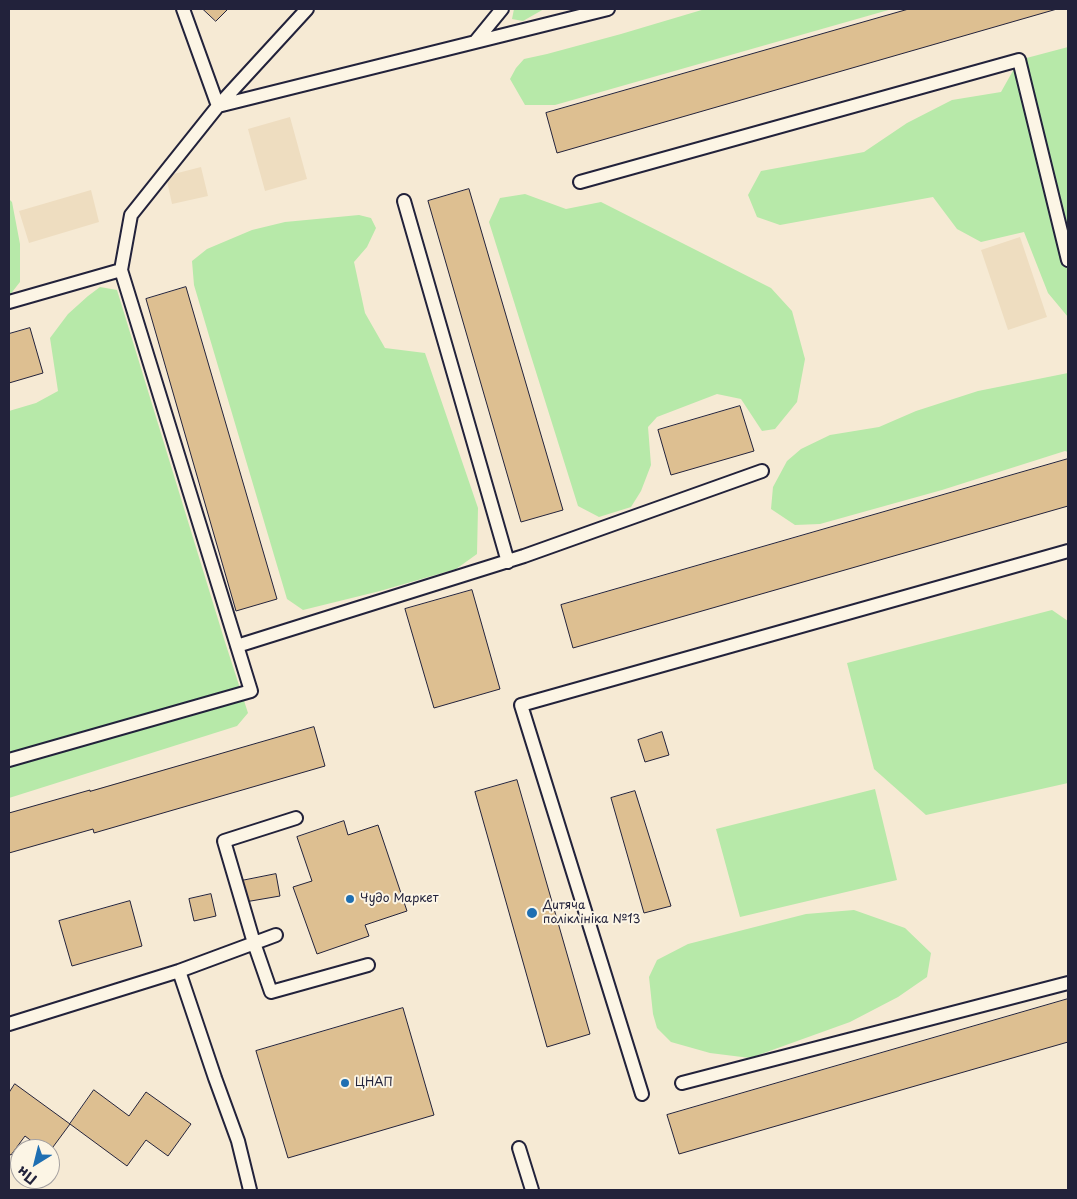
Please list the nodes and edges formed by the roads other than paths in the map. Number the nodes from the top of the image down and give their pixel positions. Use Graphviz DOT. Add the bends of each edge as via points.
graph roads {
  1 [pos="183,9"];
  2 [pos="307,9"];
  3 [pos="502,9"];
  4 [pos="608,9"];
  5 [pos="475,42"];
  6 [pos="218,106"];
  7 [pos="580,182"];
  8 [pos="404,201"];
  9 [pos="1068,260"];
  10 [pos="121,270"];
  11 [pos="9,302"];
  12 [pos="762,470"];
  13 [pos="1068,551"];
  14 [pos="508,562"];
  15 [pos="237,646"];
  16 [pos="9,760"];
  17 [pos="296,818"];
  18 [pos="276,935"];
  19 [pos="254,943"];
  20 [pos="368,965"];
  21 [pos="179,971"];
  22 [pos="1068,983"];
  23 [pos="9,1024"];
  24 [pos="682,1083"];
  25 [pos="642,1094"];
  26 [pos="519,1148"];
  27 [pos="250,1190"];
  28 [pos="532,1190"];
  1 -- 6 [label="lane"];
  2 -- 6 [label="lane"];
  3 -- 5 [label="lane"];
  4 -- 5 [label="lane"];
  5 -- 6 [label="lane"];
  6 -- 10 [label="lane" via="131,215"];
  7 -- 9 [label="lane" via="1019,60"];
  8 -- 14 [label="lane"];
  10 -- 11 [label="lane"];
  10 -- 15 [label="lane"];
  12 -- 14 [label="lane"];
  13 -- 25 [label="lane" via="521,705"];
  14 -- 15 [label="lane"];
  15 -- 16 [label="lane" via="250,691"];
  17 -- 19 [label="lane" via="224,841"];
  18 -- 19 [label="lane"];
  19 -- 20 [label="lane" via="271,992"];
  19 -- 21 [label="lane"];
  21 -- 23 [label="lane"];
  21 -- 27 [label="lane" via="238,1140"];
  22 -- 24 [label="lane"];
  26 -- 28 [label="lane"];
}
